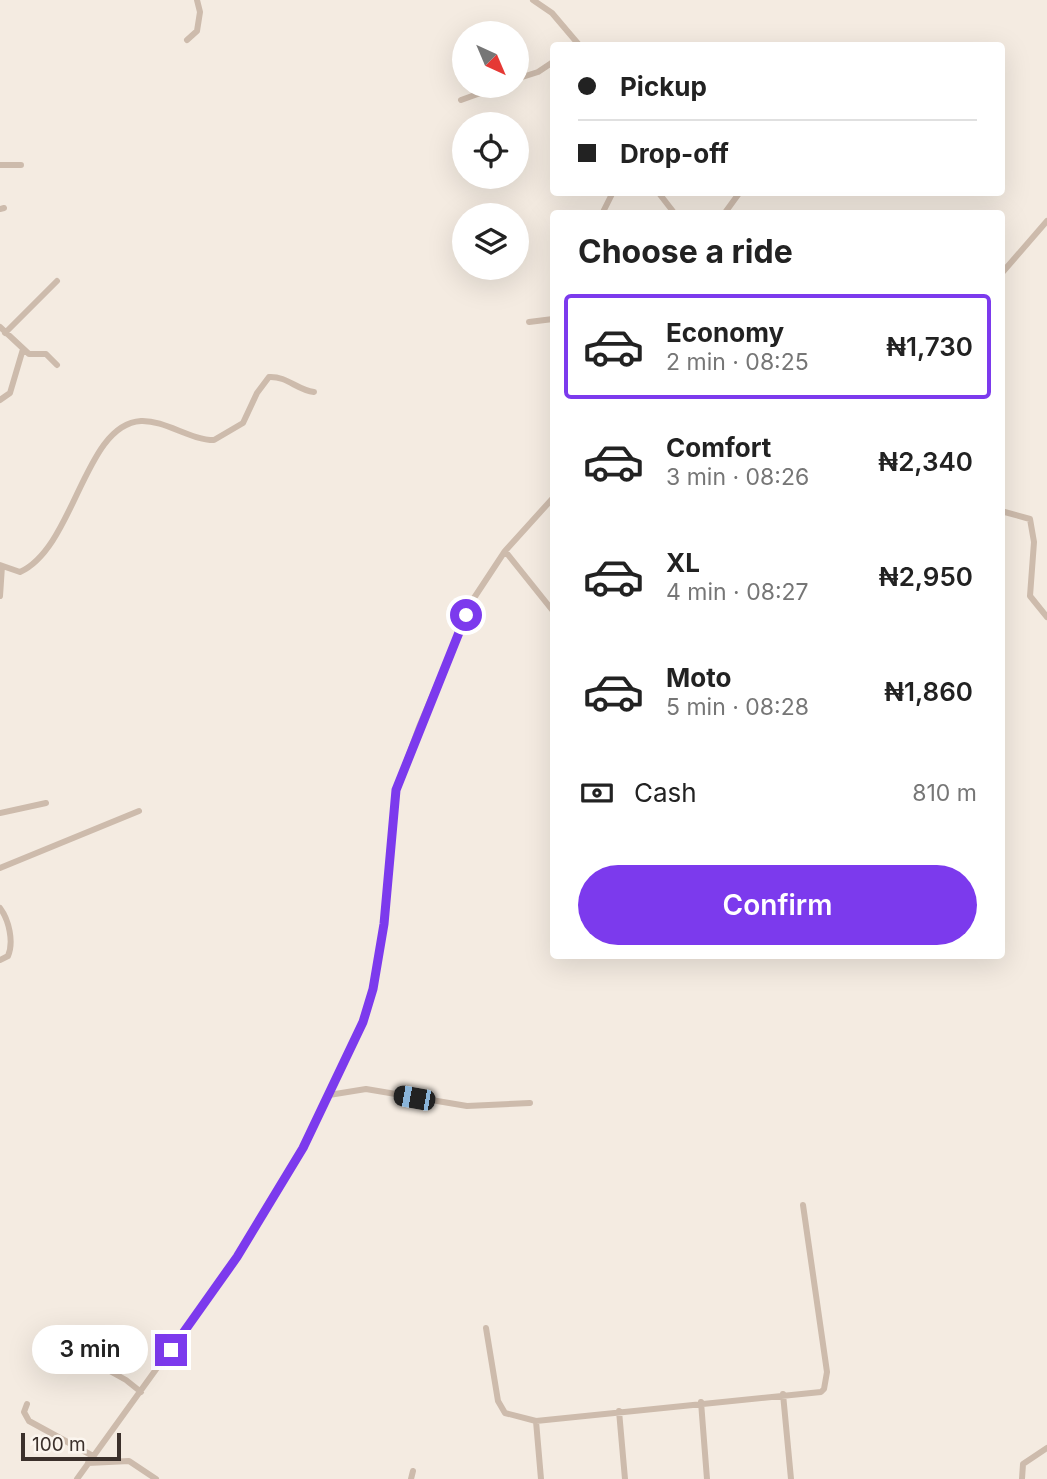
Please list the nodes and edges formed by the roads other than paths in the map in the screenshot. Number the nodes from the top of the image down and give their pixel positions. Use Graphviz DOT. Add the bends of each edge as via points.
graph roads {
  1 [pos="197,0"];
  2 [pos="533,0"];
  3 [pos="574,38"];
  4 [pos="187,40"];
  5 [pos="571,42"];
  6 [pos="577,42"];
  7 [pos="550,64"];
  8 [pos="529,75"];
  9 [pos="467,98"];
  10 [pos="461,100"];
  11 [pos="0,165"];
  12 [pos="21,165"];
  13 [pos="661,196"];
  14 [pos="672,210"];
  15 [pos="1047,221"];
  16 [pos="1005,269"];
  17 [pos="57,281"];
  18 [pos="550,319"];
  19 [pos="529,322"];
  20 [pos="3,330"];
  21 [pos="23,349"];
  22 [pos="57,365"];
  23 [pos="314,392"];
  24 [pos="0,400"];
  25 [pos="550,501"];
  26 [pos="1005,512"];
  27 [pos="505,551"];
  28 [pos="1,565"];
  29 [pos="0,596"];
  30 [pos="550,607"];
  31 [pos="1047,617"];
  32 [pos="46,803"];
  33 [pos="139,811"];
  34 [pos="0,813"];
  35 [pos="0,868"];
  36 [pos="0,908"];
  37 [pos="0,960"];
  38 [pos="329,1094"];
  39 [pos="530,1103"];
  40 [pos="803,1205"];
  41 [pos="486,1328"];
  42 [pos="72,1350"];
  43 [pos="141,1392"];
  44 [pos="783,1394"];
  45 [pos="701,1402"];
  46 [pos="27,1404"];
  47 [pos="619,1410"];
  48 [pos="536,1421"];
  49 [pos="1047,1448"];
  50 [pos="1037,1456"];
  51 [pos="1047,1458"];
  52 [pos="91,1460"];
  53 [pos="413,1471"];
  54 [pos="77,1479"];
  55 [pos="156,1479"];
  56 [pos="411,1479"];
  57 [pos="541,1479"];
  58 [pos="625,1479"];
  59 [pos="707,1479"];
  60 [pos="791,1479"];
  61 [pos="1022,1479"];
  1 -- 4 [label="street" via="197,31"];
  2 -- 3 [label="street"];
  3 -- 5 [label="street"];
  3 -- 6 [label="street"];
  7 -- 8 [label="street"];
  9 -- 10 [label="street"];
  11 -- 12 [label="street"];
  13 -- 14 [label="street"];
  15 -- 16 [label="street"];
  17 -- 20 [label="street"];
  18 -- 19 [label="street"];
  20 -- 21 [label="street"];
  21 -- 22 [label="street" via="46,355"];
  21 -- 24 [label="street" via="10,393"];
  23 -- 28 [label="street" via="270,377 243,423 214,440 140,421 123,428 98,452 42,558 20,572"];
  25 -- 27 [label="street"];
  26 -- 31 [label="street" via="1027,516 1032,523 1030,596"];
  27 -- 30 [label="street"];
  27 -- 38 [label="street" via="457,632 396,790 373,989 363,1022"];
  28 -- 29 [label="street"];
  32 -- 34 [label="street"];
  33 -- 35 [label="street"];
  36 -- 37 [label="street" via="8,923 11,947 8,956"];
  38 -- 39 [label="street" via="366,1089 457,1105"];
  38 -- 43 [label="street" via="303,1148 237,1257"];
  40 -- 44 [label="street" via="827,1386 821,1392"];
  41 -- 48 [label="street" via="498,1401 505,1413"];
  42 -- 43 [label="street"];
  43 -- 52 [label="street"];
  44 -- 45 [label="street"];
  44 -- 60 [label="street"];
  45 -- 47 [label="street"];
  45 -- 59 [label="street"];
  46 -- 52 [label="street" via="24,1412 29,1421"];
  47 -- 48 [label="street"];
  47 -- 58 [label="street"];
  48 -- 57 [label="street"];
  49 -- 50 [label="street"];
  50 -- 51 [label="street"];
  50 -- 61 [label="street" via="1023,1464"];
  52 -- 54 [label="street"];
  52 -- 55 [label="street" via="129,1461"];
  53 -- 56 [label="street"];
}
